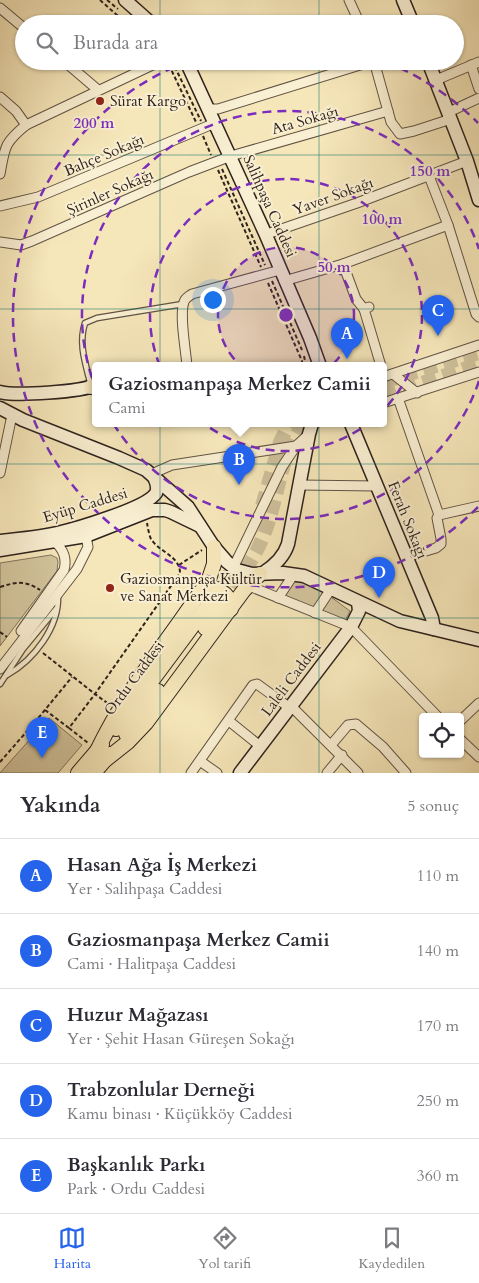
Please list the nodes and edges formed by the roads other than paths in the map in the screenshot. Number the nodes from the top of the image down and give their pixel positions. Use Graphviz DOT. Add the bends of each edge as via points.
graph roads {
  1 [pos="125,0"];
  2 [pos="348,0"];
  3 [pos="403,0"];
  4 [pos="0,8"];
  5 [pos="142,15"];
  6 [pos="356,15"];
  7 [pos="409,15"];
  8 [pos="15,20"];
  9 [pos="475,64"];
  10 [pos="75,70"];
  11 [pos="146,70"];
  12 [pos="190,70"];
  13 [pos="344,70"];
  14 [pos="376,70"];
  15 [pos="432,70"];
  16 [pos="460,70"];
  17 [pos="436,80"];
  18 [pos="479,89"];
  19 [pos="98,90"];
  20 [pos="0,97"];
  21 [pos="479,98"];
  22 [pos="209,109"];
  23 [pos="388,111"];
  24 [pos="450,116"];
  25 [pos="216,123"];
  26 [pos="26,125"];
  27 [pos="226,161"];
  28 [pos="467,161"];
  29 [pos="0,174"];
  30 [pos="429,176"];
  31 [pos="477,192"];
  32 [pos="0,206"];
  33 [pos="448,225"];
  34 [pos="265,233"];
  35 [pos="0,242"];
  36 [pos="343,264"];
  37 [pos="278,276"];
  38 [pos="183,304"];
  39 [pos="479,318"];
  40 [pos="479,345"];
  41 [pos="187,362"];
  42 [pos="319,362"];
  43 [pos="380,362"];
  44 [pos="479,372"];
  45 [pos="393,374"];
  46 [pos="387,375"];
  47 [pos="92,380"];
  48 [pos="92,386"];
  49 [pos="0,392"];
  50 [pos="418,393"];
  51 [pos="398,398"];
  52 [pos="387,402"];
  53 [pos="0,408"];
  54 [pos="12,414"];
  55 [pos="312,427"];
  56 [pos="351,427"];
  57 [pos="296,446"];
  58 [pos="0,473"];
  59 [pos="155,473"];
  60 [pos="300,485"];
  61 [pos="376,486"];
  62 [pos="479,506"];
  63 [pos="439,516"];
  64 [pos="203,527"];
  65 [pos="73,528"];
  66 [pos="86,536"];
  67 [pos="0,541"];
  68 [pos="55,542"];
  69 [pos="209,548"];
  70 [pos="0,550"];
  71 [pos="406,557"];
  72 [pos="236,562"];
  73 [pos="260,574"];
  74 [pos="294,574"];
  75 [pos="204,586"];
  76 [pos="254,588"];
  77 [pos="329,592"];
  78 [pos="58,593"];
  79 [pos="278,598"];
  80 [pos="358,602"];
  81 [pos="222,605"];
  82 [pos="57,608"];
  83 [pos="315,613"];
  84 [pos="351,627"];
  85 [pos="434,630"];
  86 [pos="479,640"];
  87 [pos="3,665"];
  88 [pos="0,684"];
  89 [pos="479,703"];
  90 [pos="290,707"];
  91 [pos="434,713"];
  92 [pos="464,717"];
  93 [pos="229,721"];
  94 [pos="464,743"];
  95 [pos="331,744"];
  96 [pos="260,746"];
  97 [pos="100,756"];
  98 [pos="342,756"];
  99 [pos="479,757"];
  100 [pos="200,761"];
  101 [pos="78,773"];
  102 [pos="94,773"];
  103 [pos="191,773"];
  104 [pos="217,773"];
  105 [pos="240,773"];
  106 [pos="327,773"];
  107 [pos="358,773"];
  108 [pos="406,773"];
  1 -- 5 [label="main road"];
  2 -- 6 [label="street"];
  3 -- 7 [label="main road"];
  4 -- 8 [label="street"];
  9 -- 18 [label="street"];
  10 -- 19 [label="street"];
  11 -- 19 [label="street"];
  12 -- 22 [label="main road, Salihpaşa Caddesi"];
  13 -- 22 [label="street"];
  14 -- 23 [label="street"];
  15 -- 17 [label="main road"];
  16 -- 17 [label="street"];
  17 -- 24 [label="main road"];
  19 -- 26 [label="street"];
  20 -- 26 [label="street"];
  21 -- 24 [label="street"];
  22 -- 25 [label="main road, Salihpaşa Caddesi"];
  23 -- 24 [label="street" via="400,134"];
  23 -- 27 [label="street, Ata Sokağı"];
  24 -- 28 [label="main road"];
  25 -- 27 [label="main road, Salihpaşa Caddesi"];
  25 -- 32 [label="street, Bahçe Sokağı" via="38,197"];
  26 -- 29 [label="street" via="11,137 5,148"];
  27 -- 34 [label="main road, Salihpaşa Caddesi"];
  27 -- 35 [label="street, Şirinler Sokağı" via="188,172 21,245"];
  28 -- 30 [label="street, Yaver Sokağı"];
  28 -- 31 [label="main road"];
  30 -- 33 [label="street"];
  30 -- 34 [label="street, Yaver Sokağı"];
  33 -- 36 [label="street"];
  33 -- 39 [label="street"];
  34 -- 37 [label="main road, Salihpaşa Caddesi"];
  36 -- 37 [label="street"];
  36 -- 43 [label="street" via="356,299 367,308"];
  37 -- 38 [label="street" via="192,294"];
  37 -- 42 [label="main road, Salihpaşa Caddesi"];
  38 -- 41 [label="street"];
  38 -- 47 [label="lane" via="85,323 83,352"];
  40 -- 45 [label="street"];
  44 -- 50 [label="street"];
  45 -- 46 [label="street"];
  45 -- 50 [label="street"];
  48 -- 49 [label="main road" via="23,394"];
  50 -- 51 [label="street"];
  51 -- 52 [label="street"];
  51 -- 63 [label="street"];
  53 -- 54 [label="main road"];
  54 -- 58 [label="street"];
  54 -- 59 [label="main road"];
  55 -- 57 [label="street"];
  55 -- 60 [label="main road"];
  56 -- 61 [label="main road, Ferah Sokağı"];
  57 -- 59 [label="street" via="172,465"];
  57 -- 72 [label="street" via="282,467"];
  59 -- 64 [label="main road"];
  59 -- 65 [label="main road, Eyüp Caddesi" via="158,487 148,500"];
  60 -- 61 [label="street"];
  60 -- 73 [label="main road" via="287,549 276,563"];
  61 -- 71 [label="main road, Ferah Sokağı"];
  62 -- 63 [label="street"];
  63 -- 71 [label="street" via="441,544"];
  64 -- 66 [label="main road, Eyüp Caddesi" via="179,514 152,510"];
  64 -- 69 [label="main road"];
  65 -- 66 [label="main road"];
  65 -- 67 [label="main road, Eyüp Caddesi"];
  66 -- 68 [label="main road, Eyüp Caddesi"];
  66 -- 78 [label="street" via="88,547 77,569"];
  68 -- 70 [label="main road, Eyüp Caddesi"];
  68 -- 87 [label="street" via="65,555 64,570"];
  69 -- 73 [label="main road" via="235,569"];
  69 -- 75 [label="main road" via="215,554 212,573"];
  71 -- 85 [label="main road, Ferah Sokağı"];
  73 -- 74 [label="main road"];
  73 -- 81 [label="main road, Ordu Caddesi"];
  74 -- 79 [label="street"];
  74 -- 80 [label="main road" via="314,580"];
  75 -- 81 [label="main road" via="218,589 226,595 231,602"];
  75 -- 97 [label="main road" via="118,711"];
  76 -- 79 [label="street"];
  77 -- 83 [label="street"];
  78 -- 82 [label="lane"];
  78 -- 87 [label="street"];
  79 -- 83 [label="street"];
  80 -- 84 [label="main road, Laleli Caddesi" via="360,611"];
  80 -- 85 [label="main road" via="400,621"];
  81 -- 97 [label="main road, Ordu Caddesi" via="185,656"];
  82 -- 87 [label="lane" via="23,649"];
  82 -- 87 [label="lane" via="50,631 23,663"];
  83 -- 84 [label="street"];
  84 -- 90 [label="main road, Laleli Caddesi"];
  84 -- 91 [label="street"];
  85 -- 86 [label="main road"];
  87 -- 88 [label="lane"];
  89 -- 92 [label="street"];
  90 -- 93 [label="street" via="257,684 253,685"];
  90 -- 95 [label="street"];
  90 -- 96 [label="main road, Laleli Caddesi"];
  93 -- 96 [label="street"];
  93 -- 100 [label="street"];
  94 -- 99 [label="street"];
  95 -- 98 [label="street"];
  95 -- 108 [label="street" via="348,725 356,724"];
  96 -- 105 [label="main road, Laleli Caddesi"];
  97 -- 101 [label="main road, Ordu Caddesi"];
  97 -- 102 [label="main road, Ordu Caddesi"];
  98 -- 106 [label="street"];
  98 -- 107 [label="street"];
  100 -- 103 [label="street"];
  100 -- 104 [label="street"];
}
